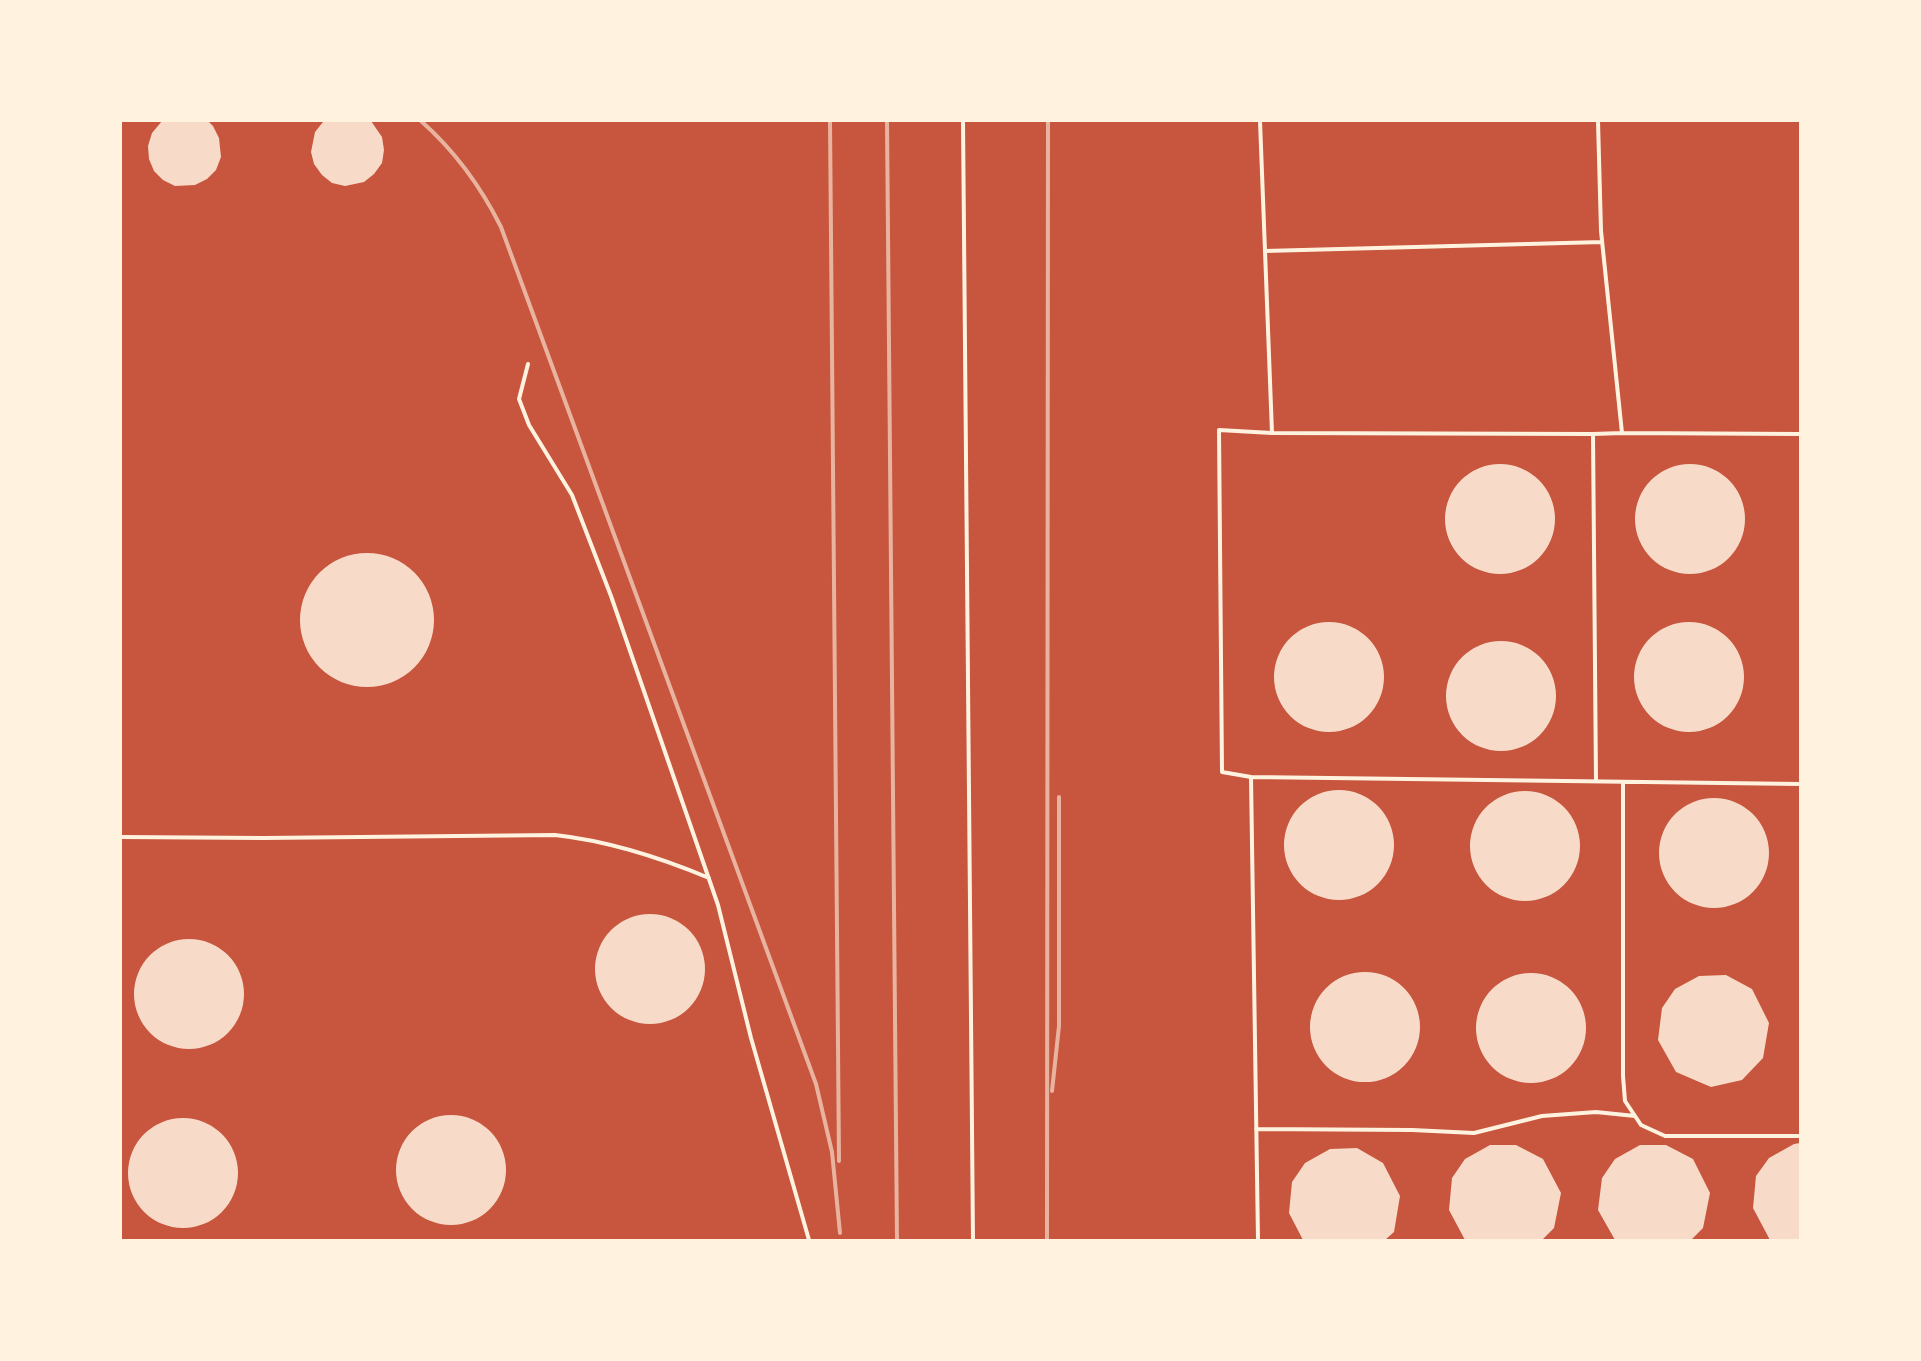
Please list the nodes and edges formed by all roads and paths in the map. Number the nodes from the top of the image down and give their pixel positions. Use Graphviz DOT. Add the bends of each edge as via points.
graph roads {
  1 [pos="963,121"];
  2 [pos="1260,121"];
  3 [pos="1598,121"];
  4 [pos="1602,242"];
  5 [pos="1265,251"];
  6 [pos="528,364"];
  7 [pos="1272,433"];
  8 [pos="1622,433"];
  9 [pos="1593,434"];
  10 [pos="1800,434"];
  11 [pos="1251,778"];
  12 [pos="1596,781"];
  13 [pos="1623,782"];
  14 [pos="1800,784"];
  15 [pos="121,837"];
  16 [pos="709,878"];
  17 [pos="1635,1116"];
  18 [pos="1256,1129"];
  19 [pos="1800,1136"];
  20 [pos="809,1240"];
  21 [pos="973,1240"];
  22 [pos="1258,1240"];
  1 -- 21 [label="lane"];
  2 -- 5 [label="lane"];
  3 -- 4 [label="lane"];
  4 -- 5 [label="lane"];
  4 -- 8 [label="lane"];
  5 -- 7 [label="lane"];
  6 -- 16 [label="lane" via="519,399 529,425 572,494"];
  7 -- 9 [label="lane"];
  7 -- 11 [label="lane" via="1219,430 1222,772"];
  8 -- 9 [label="lane"];
  8 -- 10 [label="lane"];
  9 -- 12 [label="lane"];
  11 -- 12 [label="lane"];
  11 -- 18 [label="lane"];
  12 -- 13 [label="lane"];
  13 -- 14 [label="lane"];
  13 -- 17 [label="lane" via="1623,1076 1625,1101"];
  15 -- 16 [label="lane" via="554,835 591,839 636,850"];
  16 -- 20 [label="lane"];
  17 -- 18 [label="lane" via="1596,1112 1542,1116 1474,1133"];
  17 -- 19 [label="lane" via="1642,1125 1665,1136"];
  18 -- 22 [label="lane"];
}
